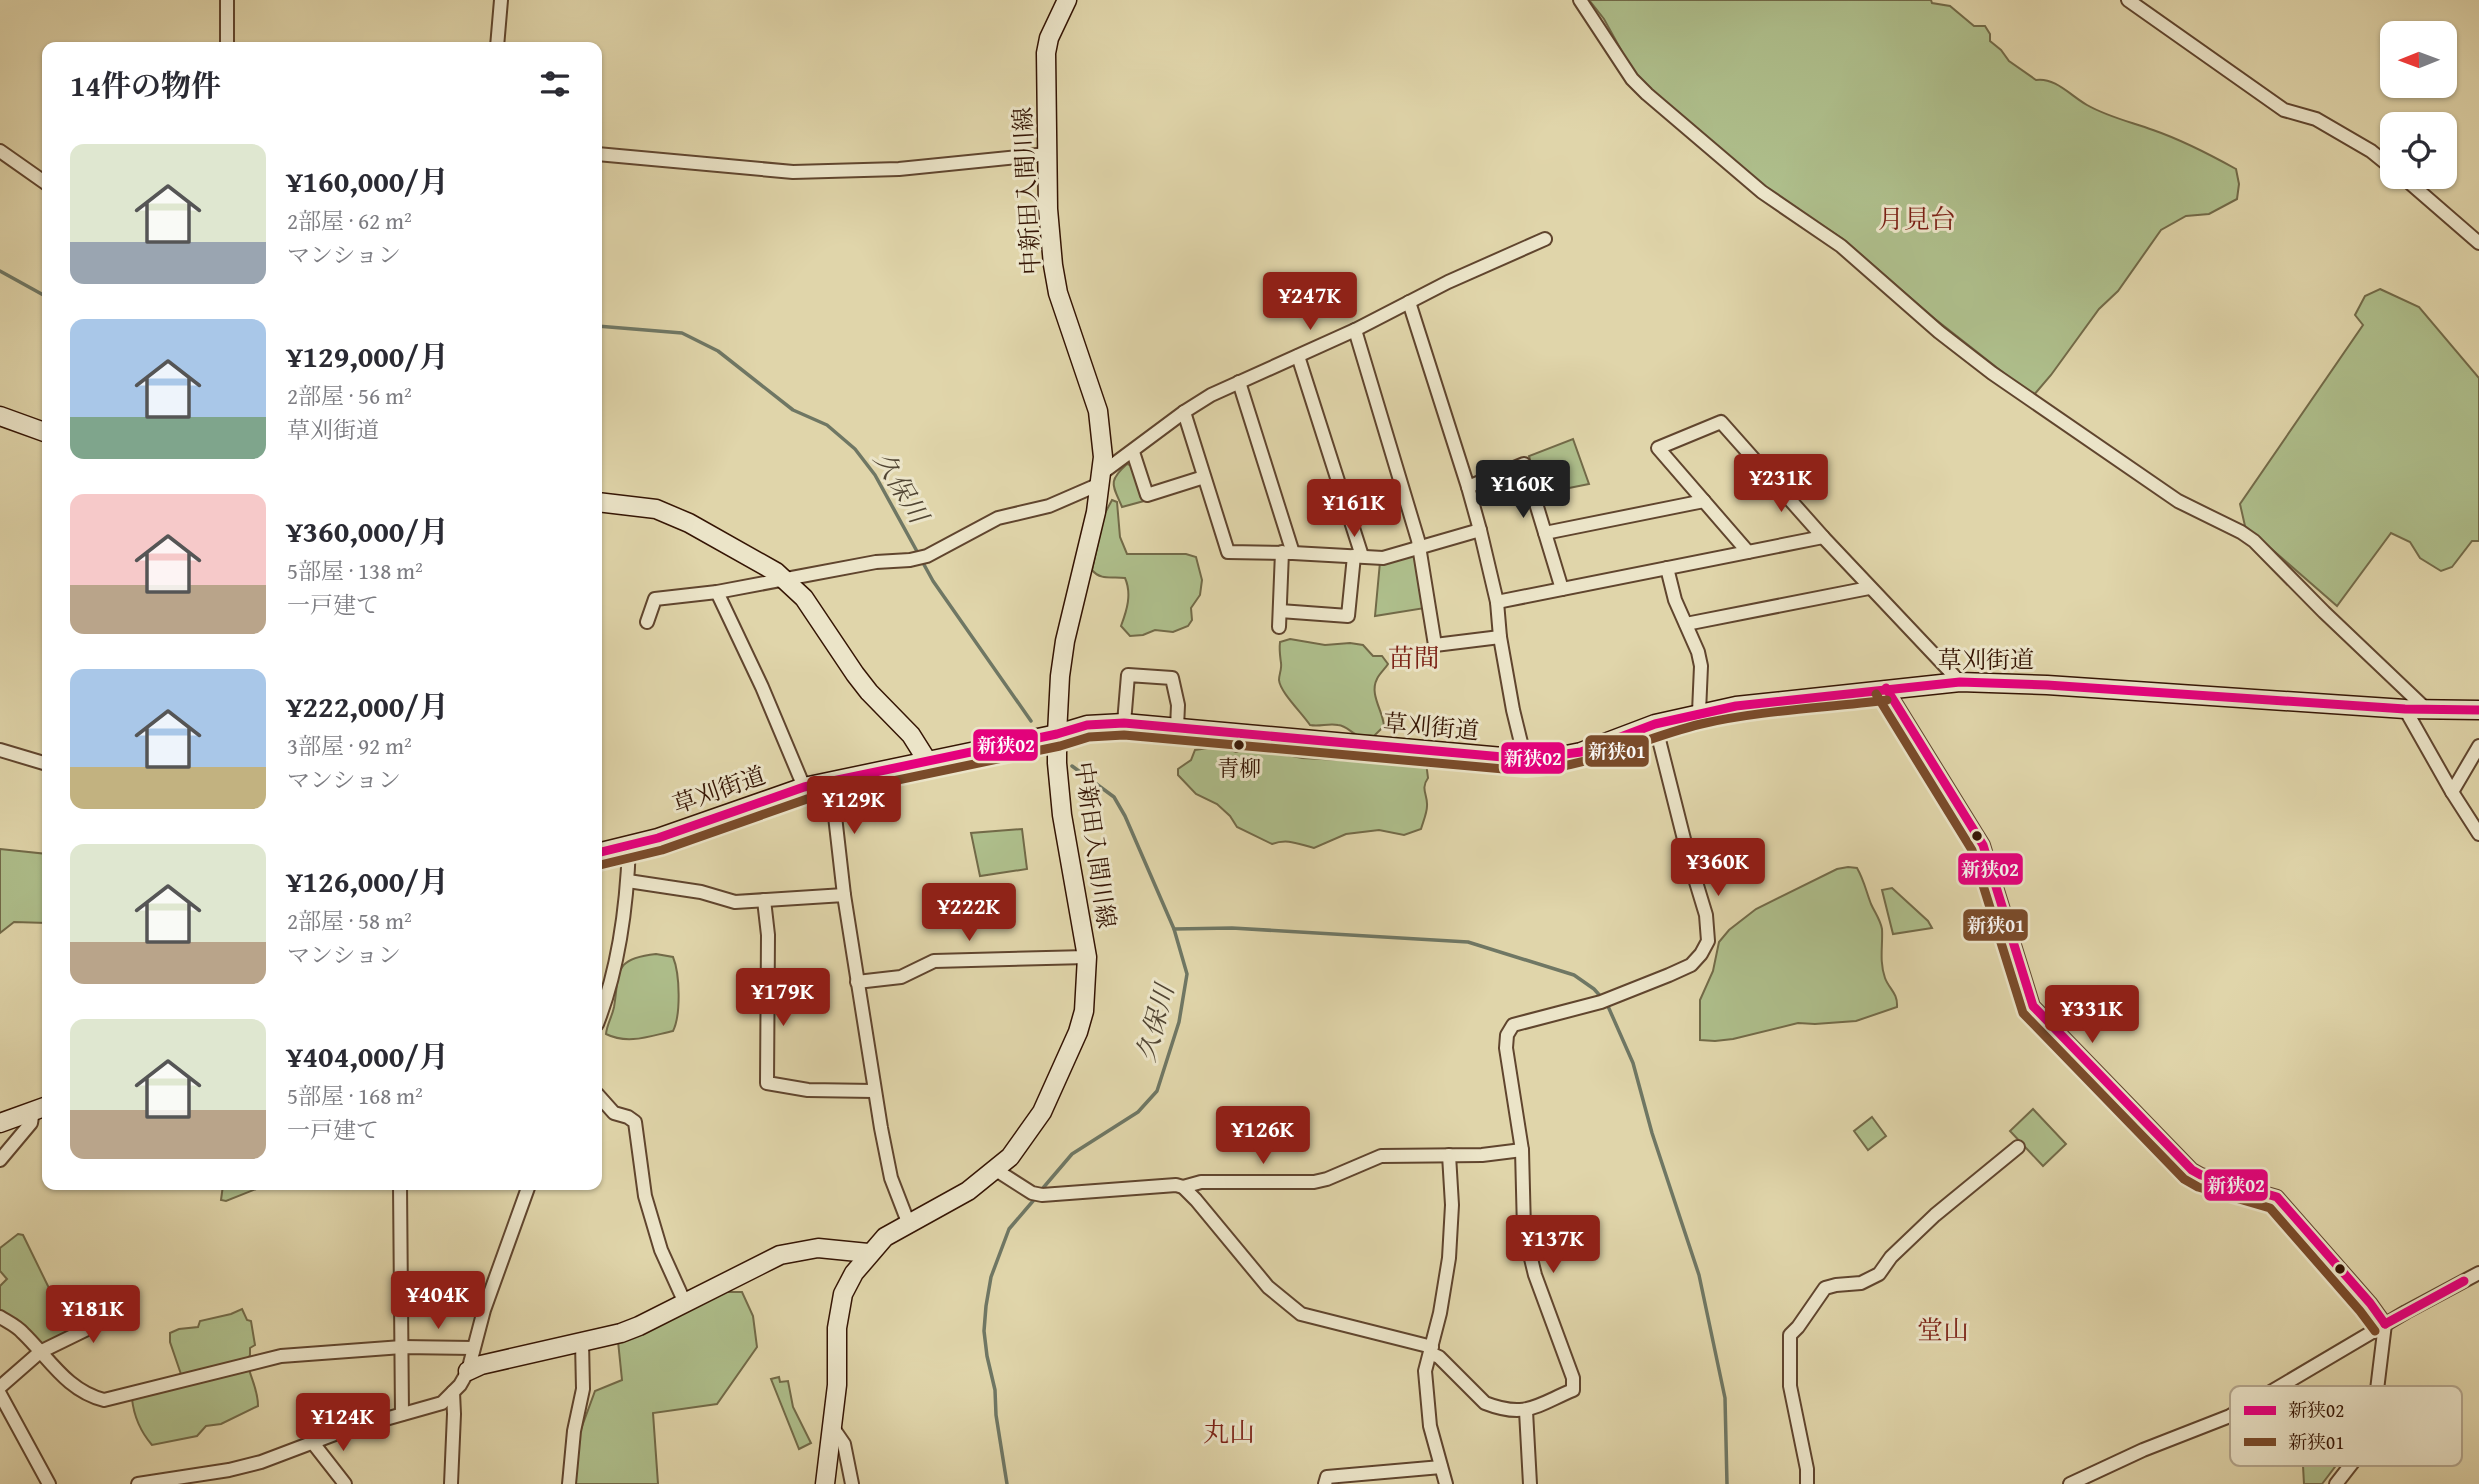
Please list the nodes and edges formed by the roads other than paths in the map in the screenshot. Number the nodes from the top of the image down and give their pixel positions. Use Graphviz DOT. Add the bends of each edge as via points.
graph roads {
  1 [pos="227,0"];
  2 [pos="501,0"];
  3 [pos="1580,0"];
  4 [pos="2127,0"];
  5 [pos="1061,2"];
  6 [pos="227,42"];
  7 [pos="497,42"];
  8 [pos="0,151"];
  9 [pos="602,155"];
  10 [pos="1047,155"];
  11 [pos="2380,159"];
  12 [pos="42,180"];
  13 [pos="2417,189"];
  14 [pos="1545,239"];
  15 [pos="2479,243"];
  16 [pos="1409,302"];
  17 [pos="1355,330"];
  18 [pos="1298,356"];
  19 [pos="1238,382"];
  20 [pos="1184,412"];
  21 [pos="0,416"];
  22 [pos="42,431"];
  23 [pos="1133,452"];
  24 [pos="1204,477"];
  25 [pos="1102,478"];
  26 [pos="1468,486"];
  27 [pos="1704,501"];
  28 [pos="602,503"];
  29 [pos="1480,530"];
  30 [pos="1545,533"];
  31 [pos="1823,537"];
  32 [pos="1419,548"];
  33 [pos="1288,552"];
  34 [pos="1748,552"];
  35 [pos="1358,556"];
  36 [pos="1667,568"];
  37 [pos="785,580"];
  38 [pos="1870,588"];
  39 [pos="1562,589"];
  40 [pos="717,592"];
  41 [pos="1497,602"];
  42 [pos="1280,611"];
  43 [pos="647,622"];
  44 [pos="1686,624"];
  45 [pos="1279,627"];
  46 [pos="1500,637"];
  47 [pos="1960,682"];
  48 [pos="1886,688"];
  49 [pos="2405,709"];
  50 [pos="2427,710"];
  51 [pos="2479,710"];
  52 [pos="1699,712"];
  53 [pos="1124,723"];
  54 [pos="1655,724"];
  55 [pos="1177,728"];
  56 [pos="1057,734"];
  57 [pos="2479,746"];
  58 [pos="0,750"];
  59 [pos="1525,759"];
  60 [pos="928,762"];
  61 [pos="42,763"];
  62 [pos="831,781"];
  63 [pos="804,787"];
  64 [pos="2452,792"];
  65 [pos="2479,834"];
  66 [pos="629,846"];
  67 [pos="602,852"];
  68 [pos="628,881"];
  69 [pos="844,895"];
  70 [pos="764,900"];
  71 [pos="1087,957"];
  72 [pos="857,982"];
  73 [pos="602,1010"];
  74 [pos="874,1091"];
  75 [pos="602,1100"];
  76 [pos="40,1109"];
  77 [pos="0,1123"];
  78 [pos="2018,1147"];
  79 [pos="1521,1150"];
  80 [pos="1449,1155"];
  81 [pos="0,1160"];
  82 [pos="996,1171"];
  83 [pos="1183,1187"];
  84 [pos="400,1190"];
  85 [pos="527,1190"];
  86 [pos="908,1222"];
  87 [pos="868,1253"];
  88 [pos="2479,1273"];
  89 [pos="685,1303"];
  90 [pos="126,1310"];
  91 [pos="0,1317"];
  92 [pos="2385,1324"];
  93 [pos="582,1342"];
  94 [pos="402,1347"];
  95 [pos="473,1348"];
  96 [pos="1431,1350"];
  97 [pos="40,1352"];
  98 [pos="468,1371"];
  99 [pos="2281,1386"];
  100 [pos="2377,1386"];
  101 [pos="0,1387"];
  102 [pos="453,1392"];
  103 [pos="0,1394"];
  104 [pos="1526,1411"];
  105 [pos="402,1414"];
  106 [pos="2230,1416"];
  107 [pos="833,1427"];
  108 [pos="313,1443"];
  109 [pos="2350,1466"];
  110 [pos="1441,1467"];
  111 [pos="49,1484"];
  112 [pos="138,1484"];
  113 [pos="345,1484"];
  114 [pos="451,1484"];
  115 [pos="569,1484"];
  116 [pos="825,1484"];
  117 [pos="852,1484"];
  118 [pos="1325,1484"];
  119 [pos="1446,1484"];
  120 [pos="1530,1484"];
  121 [pos="1807,1484"];
  122 [pos="2070,1484"];
  123 [pos="2336,1484"];
  1 -- 6 [label="street"];
  2 -- 7 [label="street"];
  3 -- 50 [label="street" via="1632,79 1762,192 1841,246 1992,373 2178,501 2254,541"];
  4 -- 11 [label="street" via="2284,110 2316,119"];
  5 -- 10 [label="street, 中新田入間川線" via="1046,53"];
  8 -- 12 [label="street"];
  9 -- 10 [label="street" via="793,172 900,169"];
  10 -- 25 [label="street, 中新田入間川線" via="1058,293 1098,411"];
  13 -- 15 [label="street"];
  14 -- 16 [label="street"];
  16 -- 17 [label="street"];
  16 -- 26 [label="street"];
  17 -- 18 [label="street"];
  17 -- 32 [label="street"];
  18 -- 19 [label="street"];
  18 -- 35 [label="street"];
  19 -- 20 [label="street"];
  19 -- 33 [label="street"];
  20 -- 23 [label="street"];
  20 -- 24 [label="street"];
  21 -- 22 [label="street"];
  23 -- 24 [label="street" via="1147,495"];
  23 -- 25 [label="street"];
  24 -- 33 [label="street" via="1228,552"];
  25 -- 37 [label="street" via="1049,506 998,518 927,556"];
  25 -- 56 [label="street, 中新田入間川線" via="1065,641"];
  26 -- 29 [label="street"];
  26 -- 30 [label="street" via="1524,464"];
  27 -- 30 [label="street"];
  27 -- 31 [label="street" via="1658,448 1721,422"];
  27 -- 34 [label="street"];
  28 -- 37 [label="street" via="656,509 698,528"];
  29 -- 32 [label="street"];
  29 -- 41 [label="street"];
  30 -- 39 [label="street"];
  31 -- 34 [label="street"];
  31 -- 38 [label="street"];
  32 -- 35 [label="street" via="1383,558"];
  32 -- 46 [label="street" via="1435,645"];
  33 -- 35 [label="street"];
  33 -- 42 [label="street"];
  34 -- 36 [label="street"];
  35 -- 42 [label="street" via="1348,616"];
  36 -- 39 [label="street"];
  36 -- 44 [label="street"];
  37 -- 40 [label="street"];
  37 -- 60 [label="street" via="804,598 855,674 911,735"];
  38 -- 44 [label="street"];
  38 -- 47 [label="street"];
  39 -- 41 [label="street"];
  40 -- 43 [label="street" via="655,600"];
  40 -- 63 [label="street"];
  41 -- 46 [label="street"];
  42 -- 45 [label="street"];
  44 -- 52 [label="street" via="1699,659"];
  46 -- 59 [label="street"];
  47 -- 48 [label="street, 草刈街道"];
  47 -- 49 [label="street, 草刈街道"];
  48 -- 52 [label="street, 草刈街道"];
  48 -- 92 [label="street" via="1983,845 2033,1006 2192,1170 2277,1197"];
  49 -- 50 [label="street, 草刈街道"];
  49 -- 64 [label="street"];
  50 -- 51 [label="street, 草刈街道"];
  52 -- 54 [label="street, 草刈街道"];
  53 -- 55 [label="street, 草刈街道"];
  53 -- 55 [label="street" via="1128,675 1172,678"];
  53 -- 56 [label="street, 草刈街道" via="1087,725"];
  54 -- 59 [label="street, 草刈街道" via="1581,752"];
  54 -- 79 [label="street" via="1706,915 1708,941 1691,964 1669,975 1604,1000 1513,1025 1506,1048"];
  55 -- 59 [label="street, 草刈街道"];
  56 -- 60 [label="street, 草刈街道"];
  56 -- 71 [label="street, 中新田入間川線" via="1062,815"];
  57 -- 64 [label="street"];
  58 -- 61 [label="street"];
  60 -- 62 [label="street, 草刈街道"];
  62 -- 63 [label="street, 草刈街道"];
  62 -- 69 [label="street"];
  63 -- 66 [label="street, 草刈街道"];
  64 -- 65 [label="street"];
  66 -- 67 [label="street, 草刈街道"];
  66 -- 68 [label="street"];
  68 -- 70 [label="street" via="735,902"];
  68 -- 73 [label="street"];
  69 -- 70 [label="street"];
  69 -- 72 [label="street"];
  70 -- 74 [label="street" via="768,1083 808,1090"];
  71 -- 72 [label="street" via="934,961 901,977"];
  71 -- 82 [label="street, 中新田入間川線" via="1078,1032 1042,1112"];
  72 -- 74 [label="street"];
  74 -- 86 [label="street" via="891,1178"];
  75 -- 89 [label="street" via="614,1113 635,1122 645,1196"];
  76 -- 77 [label="street"];
  76 -- 81 [label="street"];
  78 -- 121 [label="street" via="1935,1215 1879,1274 1861,1283 1825,1288 1790,1335 1790,1386"];
  79 -- 80 [label="street"];
  79 -- 104 [label="street" via="1528,1249 1573,1378 1573,1390"];
  80 -- 83 [label="street" via="1381,1156 1314,1182 1201,1182"];
  80 -- 96 [label="street" via="1449,1258"];
  82 -- 83 [label="street" via="1042,1195"];
  82 -- 86 [label="street, 中新田入間川線" via="953,1200"];
  83 -- 96 [label="street" via="1268,1287 1301,1314"];
  84 -- 94 [label="street"];
  85 -- 95 [label="street"];
  86 -- 87 [label="street, 中新田入間川線"];
  87 -- 89 [label="street" via="818,1248 780,1255"];
  87 -- 107 [label="street, 中新田入間川線" via="843,1294"];
  88 -- 92 [label="street"];
  89 -- 93 [label="street" via="639,1326"];
  90 -- 97 [label="street"];
  91 -- 97 [label="street" via="21,1330"];
  92 -- 99 [label="street"];
  92 -- 100 [label="street"];
  93 -- 98 [label="street"];
  93 -- 115 [label="street" via="583,1389"];
  94 -- 95 [label="street"];
  94 -- 97 [label="street" via="281,1356 104,1399 89,1396 67,1380"];
  94 -- 105 [label="street"];
  95 -- 98 [label="street"];
  96 -- 104 [label="street" via="1485,1403"];
  96 -- 110 [label="street" via="1425,1371 1430,1426"];
  97 -- 101 [label="street"];
  98 -- 102 [label="street"];
  102 -- 105 [label="street" via="437,1405"];
  102 -- 114 [label="street"];
  103 -- 111 [label="street"];
  104 -- 120 [label="street"];
  105 -- 108 [label="street"];
  106 -- 122 [label="street"];
  107 -- 116 [label="street, 中新田入間川線"];
  107 -- 117 [label="street" via="844,1444"];
  108 -- 112 [label="street" via="229,1471"];
  108 -- 113 [label="street"];
  109 -- 123 [label="street"];
  110 -- 118 [label="street" via="1327,1477"];
  110 -- 119 [label="street"];
}
